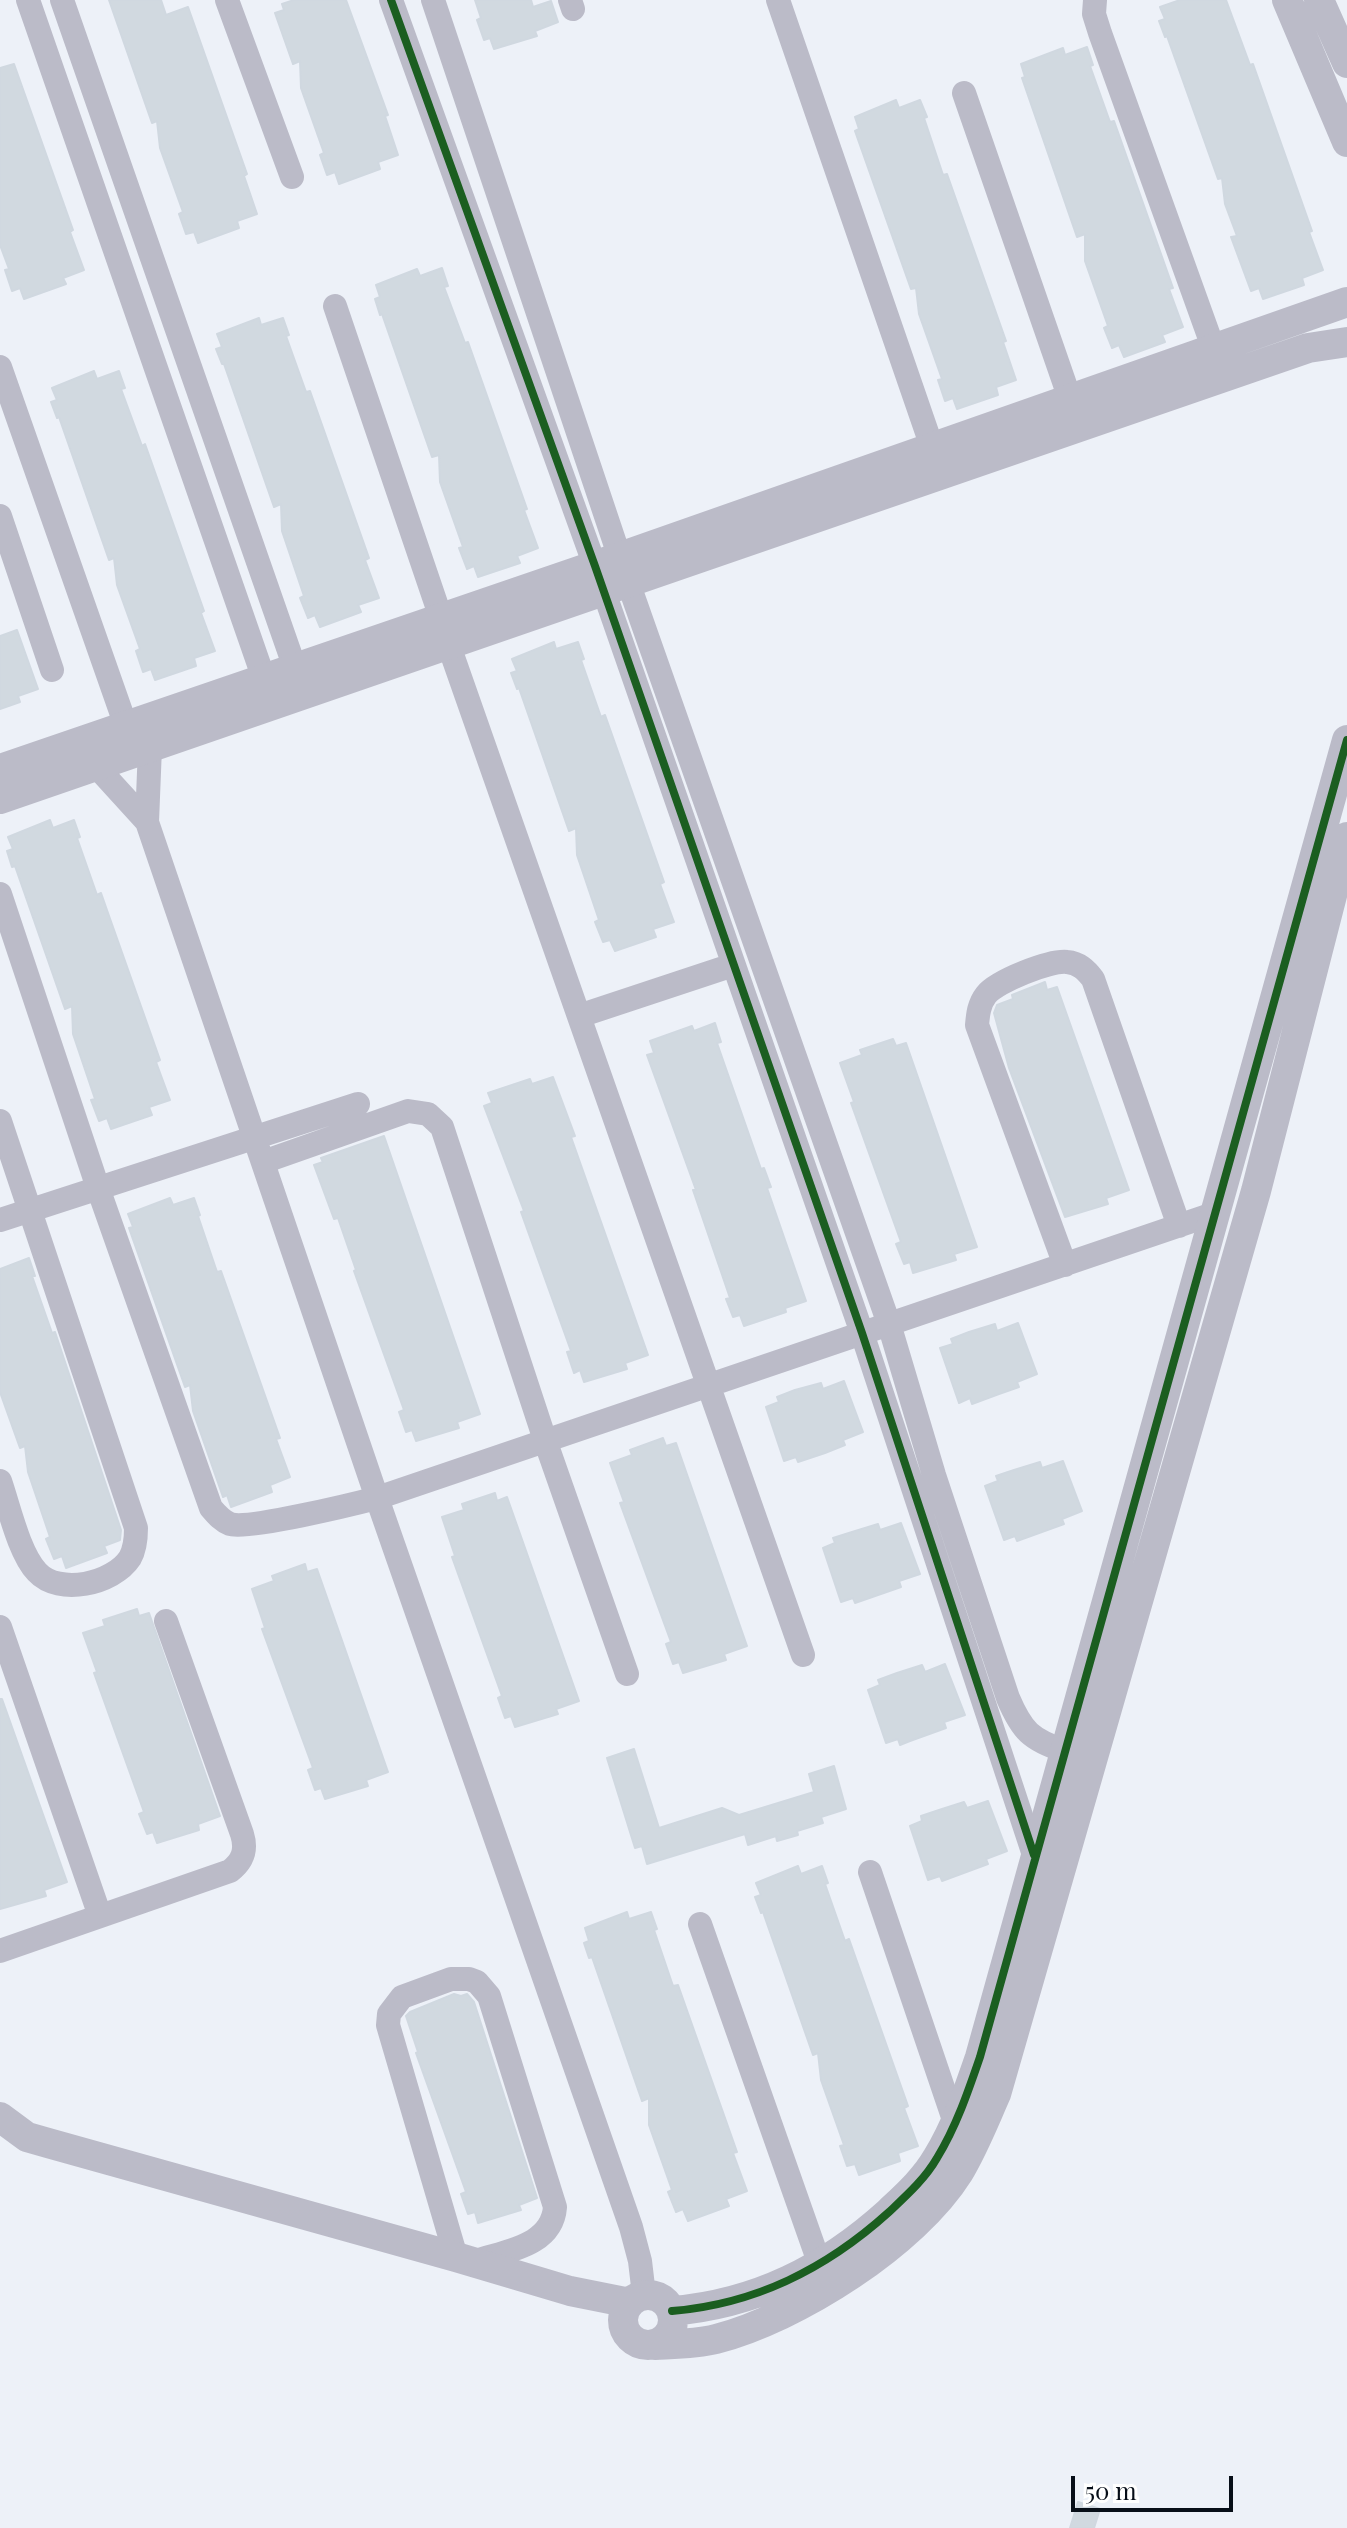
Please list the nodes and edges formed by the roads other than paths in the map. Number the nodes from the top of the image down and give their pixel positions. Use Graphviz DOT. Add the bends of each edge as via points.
graph roads {
  1 [pos="28,0"];
  2 [pos="62,0"];
  3 [pos="227,0"];
  4 [pos="391,0"];
  5 [pos="433,0"];
  6 [pos="778,0"];
  7 [pos="1095,0"];
  8 [pos="1287,0"];
  9 [pos="1319,0"];
  10 [pos="1347,63"];
  11 [pos="964,93"];
  12 [pos="1347,142"];
  13 [pos="292,177"];
  14 [pos="1347,302"];
  15 [pos="335,306"];
  16 [pos="1347,342"];
  17 [pos="1214,350"];
  18 [pos="0,367"];
  19 [pos="1070,399"];
  20 [pos="932,447"];
  21 [pos="0,516"];
  22 [pos="611,574"];
  23 [pos="445,631"];
  24 [pos="295,668"];
  25 [pos="52,670"];
  26 [pos="264,679"];
  27 [pos="126,726"];
  28 [pos="1347,740"];
  29 [pos="150,747"];
  30 [pos="96,766"];
  31 [pos="0,769"];
  32 [pos="0,799"];
  33 [pos="147,822"];
  34 [pos="1347,837"];
  35 [pos="0,894"];
  36 [pos="733,965"];
  37 [pos="579,1016"];
  38 [pos="358,1104"];
  39 [pos="0,1121"];
  40 [pos="254,1138"];
  41 [pos="263,1162"];
  42 [pos="98,1188"];
  43 [pos="29,1210"];
  44 [pos="1213,1214"];
  45 [pos="0,1220"];
  46 [pos="1179,1226"];
  47 [pos="1065,1265"];
  48 [pos="889,1324"];
  49 [pos="862,1333"];
  50 [pos="708,1385"];
  51 [pos="545,1440"];
  52 [pos="0,1481"];
  53 [pos="377,1498"];
  54 [pos="166,1621"];
  55 [pos="1,1634"];
  56 [pos="803,1655"];
  57 [pos="627,1674"];
  58 [pos="1065,1751"];
  59 [pos="1034,1855"];
  60 [pos="870,1872"];
  61 [pos="100,1916"];
  62 [pos="700,1924"];
  63 [pos="0,1951"];
  64 [pos="0,2117"];
  65 [pos="955,2123"];
  66 [pos="465,2259"];
  67 [pos="820,2265"];
  68 [pos="632,2308"];
  69 [pos="672,2311"];
  70 [pos="655,2345"];
  1 -- 26 [label="street"];
  2 -- 24 [label="street"];
  3 -- 13 [label="street"];
  4 -- 22 [label="street"];
  5 -- 22 [label="street"];
  6 -- 20 [label="street"];
  7 -- 17 [label="street" via="1100,33"];
  8 -- 12 [label="street"];
  9 -- 10 [label="street"];
  11 -- 19 [label="street"];
  14 -- 17 [label="street"];
  15 -- 23 [label="street"];
  16 -- 22 [label="street" via="1308,348"];
  17 -- 19 [label="street"];
  18 -- 27 [label="street"];
  19 -- 20 [label="street"];
  20 -- 22 [label="street"];
  21 -- 25 [label="street"];
  22 -- 23 [label="street"];
  22 -- 36 [label="street"];
  22 -- 48 [label="street"];
  23 -- 24 [label="street"];
  23 -- 29 [label="street"];
  23 -- 37 [label="street"];
  24 -- 26 [label="street"];
  26 -- 27 [label="street"];
  27 -- 31 [label="street"];
  28 -- 44 [label="street"];
  29 -- 30 [label="street"];
  29 -- 33 [label="street"];
  30 -- 32 [label="street"];
  30 -- 33 [label="street"];
  33 -- 40 [label="street"];
  34 -- 70 [label="street" via="1256,1191 996,2094 978,2136 930,2208 846,2277 789,2310 731,2334"];
  35 -- 42 [label="street"];
  36 -- 37 [label="street"];
  36 -- 49 [label="street"];
  37 -- 50 [label="street"];
  38 -- 40 [label="street"];
  39 -- 43 [label="street"];
  40 -- 41 [label="street"];
  40 -- 42 [label="street"];
  41 -- 51 [label="street" via="408,1111 435,1120"];
  41 -- 53 [label="street"];
  42 -- 43 [label="street"];
  42 -- 53 [label="street" via="211,1508 219,1518 243,1526"];
  43 -- 45 [label="street"];
  43 -- 52 [label="street" via="136,1528 130,1558 119,1570 76,1586 50,1582 31,1565"];
  44 -- 46 [label="street"];
  44 -- 58 [label="street"];
  46 -- 47 [label="street"];
  46 -- 47 [label="street" via="1093,979 1078,965 1048,965 997,985 981,1002 977,1025"];
  47 -- 48 [label="street"];
  48 -- 49 [label="street"];
  48 -- 58 [label="street" via="1012,1708 1030,1736"];
  49 -- 50 [label="street"];
  49 -- 59 [label="street"];
  50 -- 51 [label="street"];
  50 -- 56 [label="street"];
  51 -- 53 [label="street"];
  51 -- 57 [label="street"];
  53 -- 68 [label="street" via="631,2227 640,2261"];
  54 -- 61 [label="street" via="245,1851 230,1871"];
  55 -- 61 [label="street"];
  58 -- 59 [label="street"];
  59 -- 65 [label="street" via="980,2057"];
  60 -- 65 [label="street"];
  61 -- 63 [label="street"];
  62 -- 67 [label="street"];
  64 -- 66 [label="street" via="27,2137"];
  65 -- 67 [label="street" via="936,2160 910,2192"];
  66 -- 66 [label="street" via="537,2240 551,2226 555,2207 489,1996 477,1982 460,1978 402,1997 389,2014 388,2025"];
  66 -- 68 [label="street"];
  67 -- 69 [label="street" via="743,2299"];
  68 -- 69 [label="street" via="661,2298"];
  68 -- 70 [label="street" via="633,2341"];
  69 -- 70 [label="street" via="672,2328"];
}
